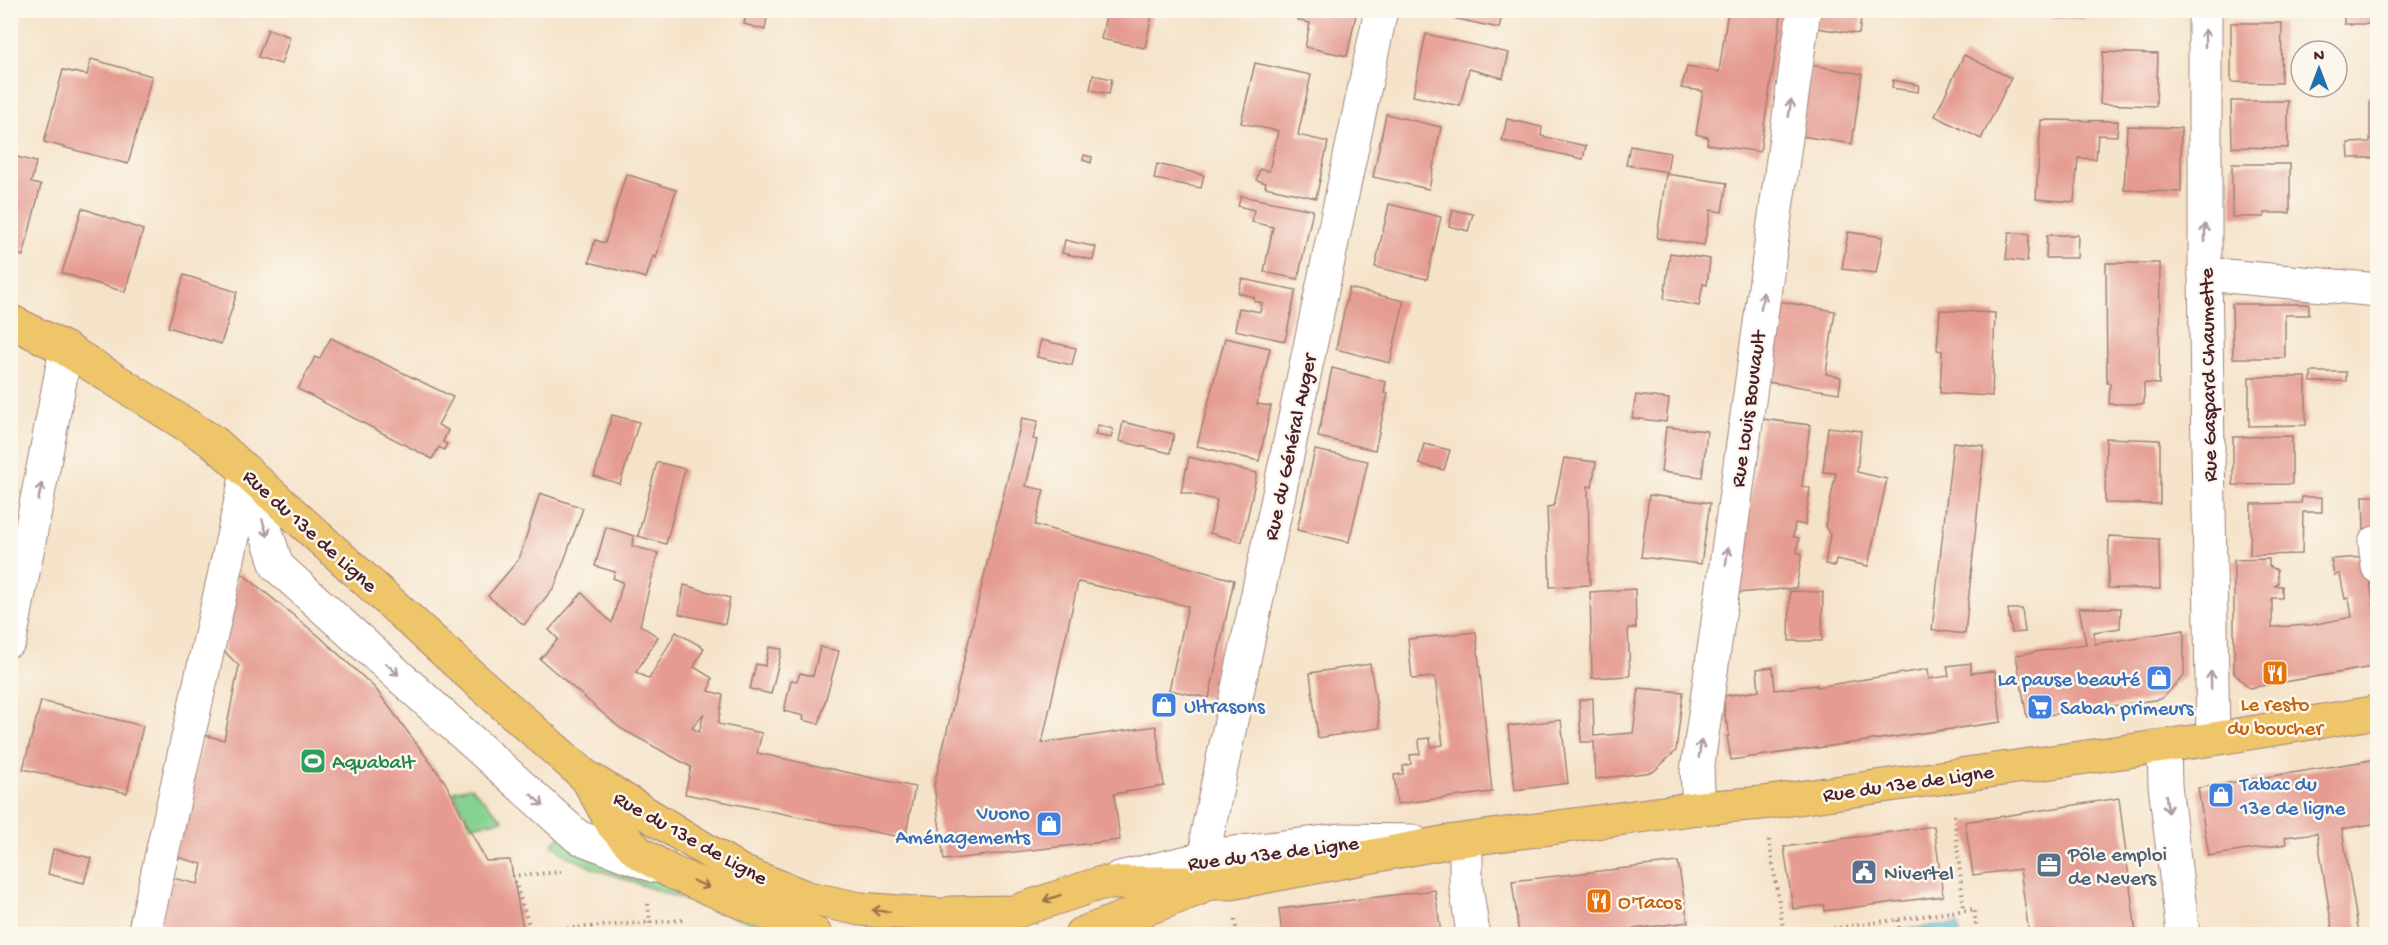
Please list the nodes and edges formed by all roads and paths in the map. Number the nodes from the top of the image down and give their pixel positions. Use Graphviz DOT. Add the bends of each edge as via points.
graph roads {
  1 [pos="1381,10"];
  2 [pos="1804,10"];
  3 [pos="2205,10"];
  4 [pos="2205,274"];
  5 [pos="2378,290"];
  6 [pos="10,321"];
  7 [pos="66,350"];
  8 [pos="247,472"];
  9 [pos="2378,543"];
  10 [pos="20,548"];
  11 [pos="2378,567"];
  12 [pos="10,640"];
  13 [pos="2374,714"];
  14 [pos="2213,739"];
  15 [pos="2164,746"];
  16 [pos="585,776"];
  17 [pos="1949,776"];
  18 [pos="1699,808"];
  19 [pos="1769,838"];
  20 [pos="1456,841"];
  21 [pos="569,871"];
  22 [pos="671,872"];
  23 [pos="1218,874"];
  24 [pos="647,899"];
  25 [pos="1964,910"];
  26 [pos="945,914"];
  27 [pos="694,919"];
  28 [pos="1898,920"];
  29 [pos="650,922"];
  30 [pos="532,933"];
  31 [pos="144,934"];
  32 [pos="651,934"];
  33 [pos="815,934"];
  34 [pos="911,934"];
  35 [pos="999,934"];
  36 [pos="1082,934"];
  37 [pos="1473,934"];
  38 [pos="1784,934"];
  39 [pos="1792,934"];
  40 [pos="1900,934"];
  41 [pos="1977,934"];
  42 [pos="2183,934"];
  1 -- 23 [label="street, Rue du Général Auger" via="1207,835"];
  18 -- 2 [label="street, Rue Louis Bouvault, one-way" via="1697,771"];
  4 -- 3 [label="street, Rue Gaspard Chaumette, one-way"];
  4 -- 5 [label="street"];
  14 -- 4 [label="street, Rue Gaspard Chaumette, one-way"];
  6 -- 7 [label="main road, Rue du 13e de Ligne"];
  7 -- 8 [label="main road, Rue du 13e de Ligne" via="215,443"];
  10 -- 7 [label="street, one-way"];
  8 -- 16 [label="main road, Rue du 13e de Ligne"];
  8 -- 22 [label="street, one-way" via="277,566 578,837"];
  8 -- 31 [label="street"];
  9 -- 11 [label="street"];
  10 -- 12 [label="street"];
  13 -- 14 [label="main road, Rue du 13e de Ligne"];
  14 -- 15 [label="main road, Rue du 13e de Ligne"];
  15 -- 17 [label="main road, Rue du 13e de Ligne"];
  15 -- 42 [label="street, one-way"];
  16 -- 22 [label="main road, Rue du 13e de Ligne" via="613,825 638,852"];
  26 -- 16 [label="main road, Rue du 13e de Ligne, one-way" via="860,909 808,898 742,872"];
  17 -- 18 [label="main road, Rue du 13e de Ligne" via="1763,803"];
  17 -- 25 [label="path"];
  18 -- 20 [label="main road, Rue du 13e de Ligne"];
  19 -- 38 [label="path"];
  20 -- 23 [label="main road, Rue du 13e de Ligne"];
  20 -- 37 [label="street"];
  21 -- 30 [label="path" via="513,876"];
  22 -- 33 [label="main road, Rue du 13e de Ligne, one-way"];
  23 -- 26 [label="main road, Rue du 13e de Ligne, one-way" via="1102,883 1014,912"];
  23 -- 36 [label="main road, Rue du 13e de Ligne"];
  24 -- 29 [label="path"];
  25 -- 28 [label="path"];
  25 -- 41 [label="path" via="1974,909"];
  26 -- 34 [label="main road"];
  26 -- 35 [label="main road" via="975,917"];
  27 -- 29 [label="path"];
  28 -- 39 [label="path"];
  28 -- 40 [label="path"];
  29 -- 30 [label="path"];
  29 -- 32 [label="path"];
}
